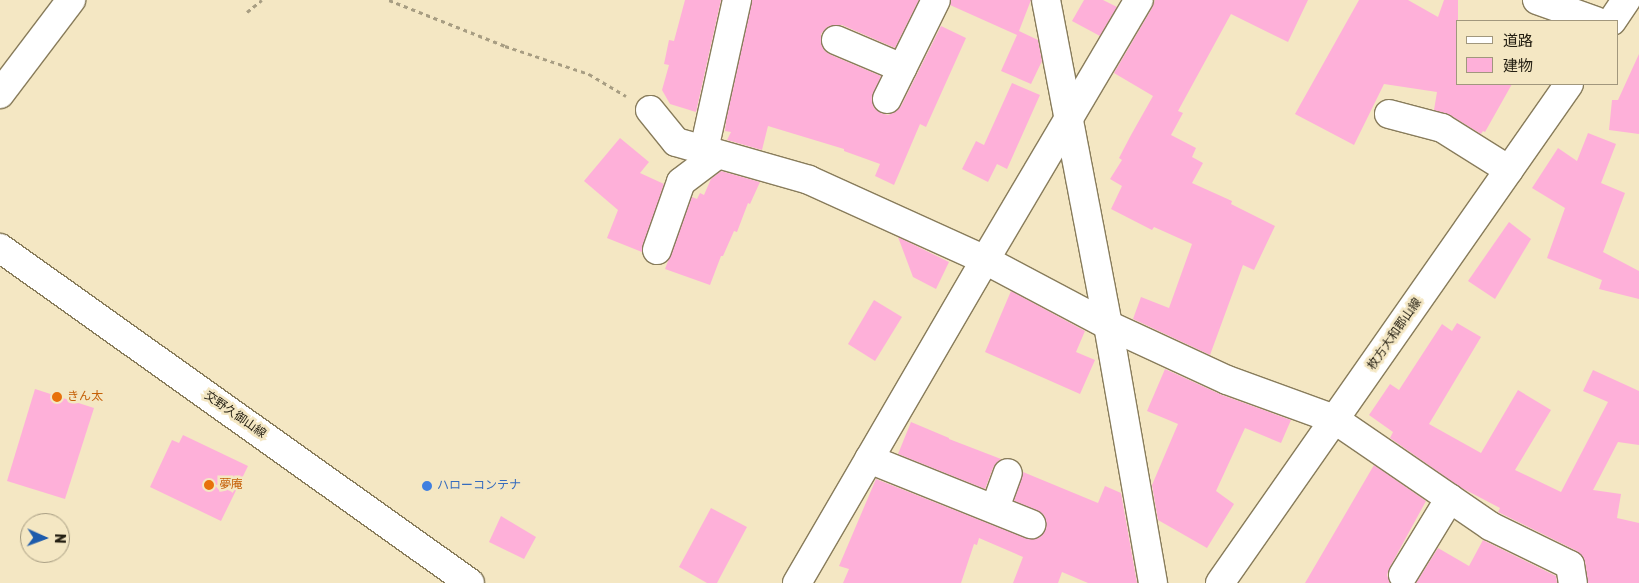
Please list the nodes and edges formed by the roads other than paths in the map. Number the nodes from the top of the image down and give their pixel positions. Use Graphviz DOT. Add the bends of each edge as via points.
graph roads {
  1 [pos="71,0"];
  2 [pos="738,0"];
  3 [pos="936,0"];
  4 [pos="1046,0"];
  5 [pos="1140,0"];
  6 [pos="1537,0"];
  7 [pos="1593,20"];
  8 [pos="836,40"];
  9 [pos="902,68"];
  10 [pos="1567,85"];
  11 [pos="0,94"];
  12 [pos="887,99"];
  13 [pos="650,110"];
  14 [pos="1388,114"];
  15 [pos="1068,119"];
  16 [pos="711,152"];
  17 [pos="1509,170"];
  18 [pos="0,248"];
  19 [pos="657,250"];
  20 [pos="984,260"];
  21 [pos="1108,325"];
  22 [pos="1334,419"];
  23 [pos="869,459"];
  24 [pos="1008,473"];
  25 [pos="1450,498"];
  26 [pos="995,508"];
  27 [pos="1031,524"];
  28 [pos="1403,576"];
  29 [pos="470,583"];
  30 [pos="797,583"];
  31 [pos="1153,583"];
  32 [pos="1220,583"];
  33 [pos="1573,583"];
  1 -- 11 [label="street"];
  2 -- 16 [label="street"];
  3 -- 9 [label="street"];
  4 -- 15 [label="street"];
  5 -- 15 [label="street"];
  6 -- 7 [label="street"];
  8 -- 9 [label="street"];
  9 -- 12 [label="street"];
  10 -- 17 [label="street, 枚方大和郡山線"];
  13 -- 16 [label="street" via="676,142"];
  14 -- 17 [label="street" via="1442,128"];
  15 -- 20 [label="street"];
  15 -- 21 [label="street"];
  16 -- 19 [label="street" via="681,182"];
  16 -- 20 [label="street" via="809,180"];
  17 -- 22 [label="street, 枚方大和郡山線"];
  18 -- 29 [label="street, 交野久御山線"];
  20 -- 21 [label="street"];
  20 -- 23 [label="street"];
  21 -- 22 [label="street" via="1227,380"];
  21 -- 31 [label="street"];
  22 -- 25 [label="street"];
  22 -- 32 [label="street, 枚方大和郡山線"];
  23 -- 26 [label="street"];
  23 -- 30 [label="street"];
  24 -- 26 [label="street"];
  25 -- 28 [label="street"];
  25 -- 33 [label="street" via="1490,526 1570,565"];
  26 -- 27 [label="street"];
}
